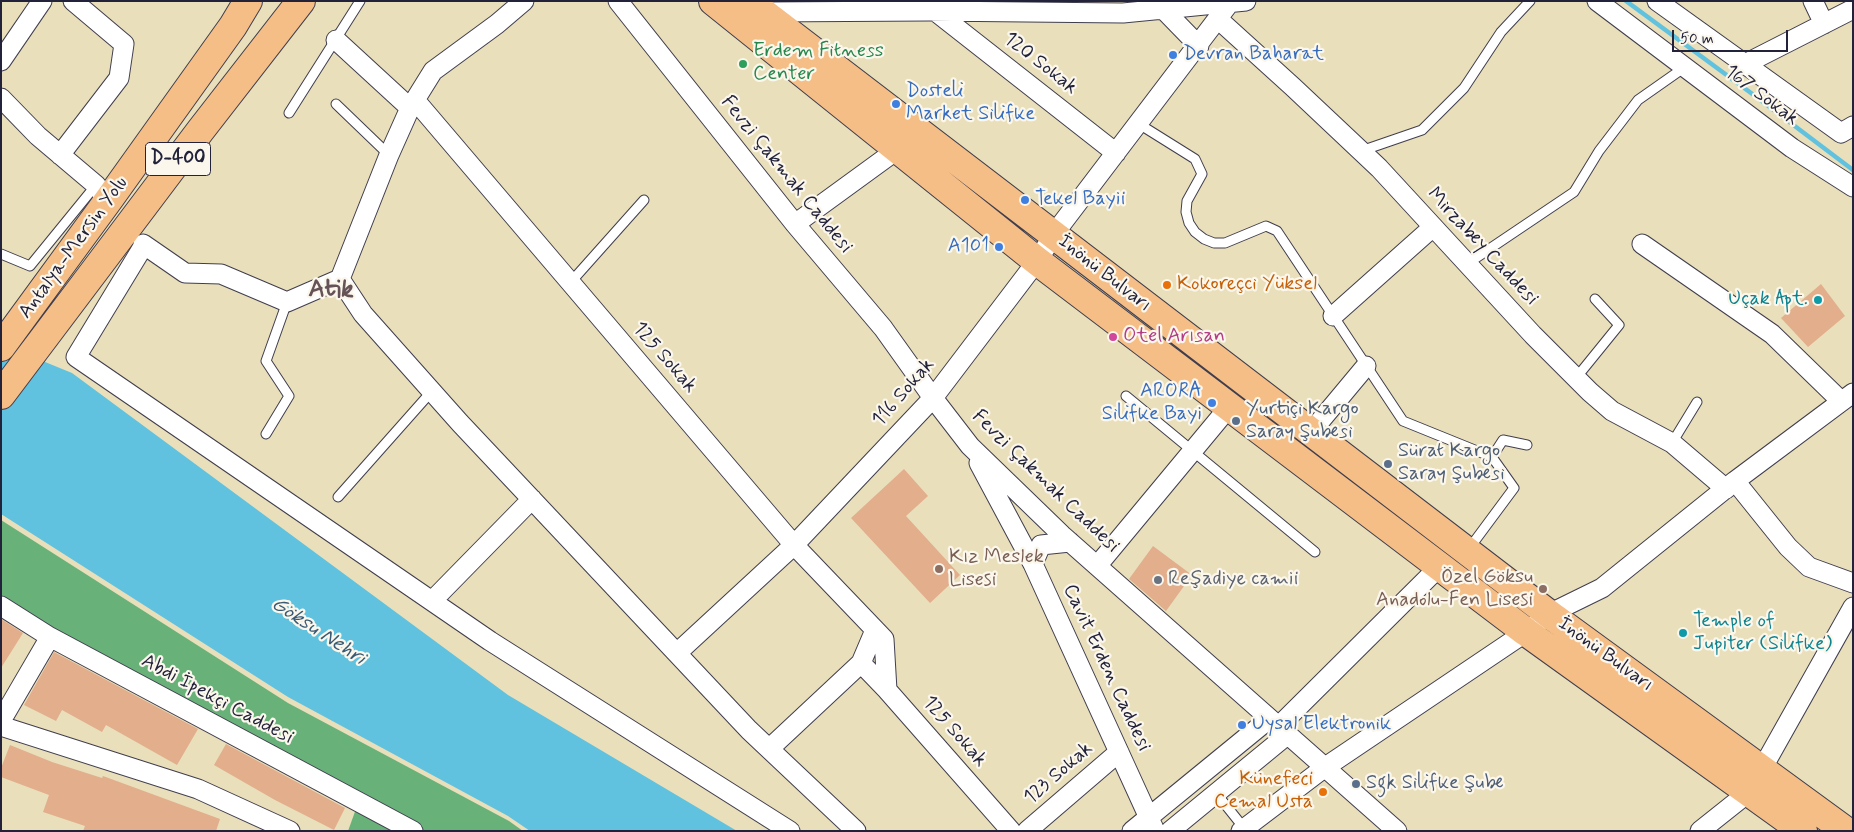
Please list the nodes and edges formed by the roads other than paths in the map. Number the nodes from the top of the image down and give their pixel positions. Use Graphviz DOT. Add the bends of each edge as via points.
graph roads {
  1 [pos="42,1"];
  2 [pos="73,1"];
  3 [pos="248,1"];
  4 [pos="301,1"];
  5 [pos="360,1"];
  6 [pos="524,1"];
  7 [pos="618,1"];
  8 [pos="713,1"];
  9 [pos="1530,1"];
  10 [pos="1597,1"];
  11 [pos="1813,1"];
  12 [pos="1236,2"];
  13 [pos="1663,3"];
  14 [pos="757,5"];
  15 [pos="1085,7"];
  16 [pos="1163,9"];
  17 [pos="1853,9"];
  18 [pos="935,11"];
  19 [pos="1218,19"];
  20 [pos="1824,24"];
  21 [pos="336,40"];
  22 [pos="1199,46"];
  23 [pos="1,61"];
  24 [pos="1745,64"];
  25 [pos="1685,67"];
  26 [pos="1,98"];
  27 [pos="336,104"];
  28 [pos="412,104"];
  29 [pos="289,113"];
  30 [pos="10,116"];
  31 [pos="1139,124"];
  32 [pos="1853,126"];
  33 [pos="898,149"];
  34 [pos="1361,151"];
  35 [pos="1116,153"];
  36 [pos="60,155"];
  37 [pos="389,155"];
  38 [pos="1853,186"];
  39 [pos="99,189"];
  40 [pos="644,200"];
  41 [pos="795,224"];
  42 [pos="1433,227"];
  43 [pos="1054,235"];
  44 [pos="1642,244"];
  45 [pos="1,254"];
  46 [pos="1037,261"];
  47 [pos="1467,264"];
  48 [pos="340,279"];
  49 [pos="570,283"];
  50 [pos="1595,299"];
  51 [pos="287,302"];
  52 [pos="1333,316"];
  53 [pos="1,347"];
  54 [pos="1366,366"];
  55 [pos="1576,378"];
  56 [pos="432,392"];
  57 [pos="1,395"];
  58 [pos="1126,396"];
  59 [pos="1847,397"];
  60 [pos="933,398"];
  61 [pos="1697,402"];
  62 [pos="1229,407"];
  63 [pos="1311,432"];
  64 [pos="266,434"];
  65 [pos="1672,443"];
  66 [pos="1527,445"];
  67 [pos="970,446"];
  68 [pos="1192,451"];
  69 [pos="1492,458"];
  70 [pos="1730,485"];
  71 [pos="338,497"];
  72 [pos="532,499"];
  73 [pos="1070,542"];
  74 [pos="794,545"];
  75 [pos="1315,552"];
  76 [pos="1467,552"];
  77 [pos="1034,564"];
  78 [pos="1097,566"];
  79 [pos="1440,566"];
  80 [pos="1853,583"];
  81 [pos="432,601"];
  82 [pos="1,606"];
  83 [pos="1853,607"];
  84 [pos="1549,614"];
  85 [pos="1526,632"];
  86 [pos="880,635"];
  87 [pos="50,637"];
  88 [pos="677,653"];
  89 [pos="862,663"];
  90 [pos="887,690"];
  91 [pos="1,721"];
  92 [pos="1,726"];
  93 [pos="1278,727"];
  94 [pos="769,749"];
  95 [pos="1119,752"];
  96 [pos="1324,768"];
  97 [pos="1755,780"];
  98 [pos="1216,793"];
  99 [pos="1152,823"];
  100 [pos="1242,830"];
  101 [pos="290,831"];
  102 [pos="413,831"];
  103 [pos="790,831"];
  104 [pos="856,831"];
  105 [pos="1011,831"];
  106 [pos="1027,831"];
  107 [pos="1132,831"];
  108 [pos="1170,831"];
  109 [pos="1397,831"];
  110 [pos="1700,831"];
  111 [pos="1803,831"];
  112 [pos="1846,831"];
  1 -- 23 [label="street"];
  2 -- 36 [label="street" via="124,44 119,78"];
  3 -- 53 [label="main road, Antalya-Mersin Yolu" via="228,34"];
  4 -- 57 [label="main road, Antalya-Mersin Yolu / D-400"];
  5 -- 21 [label="lane"];
  6 -- 28 [label="street" via="433,71"];
  7 -- 41 [label="street, Fevzi Çakmak Caddesi"];
  8 -- 33 [label="main road, İnönü Bulvarı"];
  9 -- 34 [label="lane" via="1501,32 1464,88 1422,130"];
  10 -- 25 [label="street, 167 Sokak"];
  11 -- 20 [label="street"];
  12 -- 16 [label="street"];
  12 -- 19 [label="street, 116 Sokak"];
  13 -- 24 [label="street"];
  14 -- 18 [label="street"];
  14 -- 43 [label="main road, İnönü Bulvarı"];
  15 -- 16 [label="street" via="1123,13"];
  15 -- 18 [label="street"];
  16 -- 22 [label="street"];
  17 -- 20 [label="street"];
  18 -- 35 [label="street, 120 Sokak"];
  19 -- 22 [label="street, 116 Sokak"];
  19 -- 34 [label="street, Mirzabey Caddesi"];
  20 -- 24 [label="street"];
  21 -- 28 [label="street, 125 Sokak"];
  21 -- 29 [label="lane"];
  22 -- 31 [label="street, 116 Sokak"];
  24 -- 32 [label="street" via="1841,133"];
  25 -- 38 [label="street, 167 Sokak" via="1792,148"];
  25 -- 47 [label="lane" via="1638,100 1599,151 1574,192"];
  26 -- 30 [label="street"];
  27 -- 37 [label="lane"];
  28 -- 37 [label="street"];
  28 -- 49 [label="street, 125 Sokak"];
  30 -- 36 [label="street"];
  31 -- 35 [label="street, 116 Sokak"];
  31 -- 52 [label="lane" via="1195,159 1202,174 1191,191 1186,212 1195,232 1209,241 1225,243 1266,226 1277,231"];
  33 -- 41 [label="street"];
  33 -- 46 [label="main road, İnönü Bulvarı"];
  34 -- 42 [label="street, Mirzabey Caddesi"];
  35 -- 43 [label="street, 116 Sokak"];
  36 -- 39 [label="street"];
  37 -- 48 [label="street"];
  39 -- 45 [label="lane" via="30,266"];
  40 -- 49 [label="lane"];
  41 -- 60 [label="street, Fevzi Çakmak Caddesi" via="883,328"];
  42 -- 47 [label="street, Mirzabey Caddesi"];
  42 -- 52 [label="street"];
  43 -- 46 [label="street, 116 Sokak"];
  43 -- 63 [label="main road, İnönü Bulvarı"];
  44 -- 59 [label="street" via="1772,334"];
  46 -- 60 [label="street, 116 Sokak"];
  46 -- 62 [label="main road, İnönü Bulvarı"];
  47 -- 55 [label="street, Mirzabey Caddesi"];
  48 -- 51 [label="street"];
  48 -- 56 [label="street" via="363,314"];
  49 -- 74 [label="street, 125 Sokak"];
  50 -- 55 [label="lane" via="1619,325"];
  51 -- 64 [label="lane" via="266,361 289,396"];
  51 -- 81 [label="street" via="221,274 185,274 144,245 76,357"];
  52 -- 54 [label="lane"];
  54 -- 63 [label="street"];
  54 -- 69 [label="lane" via="1403,421"];
  55 -- 65 [label="street, Mirzabey Caddesi" via="1612,411"];
  56 -- 71 [label="lane"];
  56 -- 72 [label="street"];
  58 -- 68 [label="lane"];
  59 -- 70 [label="street"];
  60 -- 67 [label="street, Fevzi Çakmak Caddesi"];
  60 -- 74 [label="street, 116 Sokak"];
  61 -- 65 [label="lane"];
  62 -- 68 [label="street"];
  62 -- 79 [label="main road, İnönü Bulvarı"];
  63 -- 76 [label="main road, İnönü Bulvarı"];
  65 -- 70 [label="street, Mirzabey Caddesi"];
  66 -- 69 [label="lane" via="1503,440"];
  67 -- 73 [label="street, Fevzi Çakmak Caddesi"];
  67 -- 77 [label="street, Cavit Erden Caddesi"];
  68 -- 75 [label="lane"];
  68 -- 78 [label="street"];
  69 -- 76 [label="lane" via="1514,488"];
  70 -- 80 [label="street, Mirzabey Caddesi" via="1809,567"];
  70 -- 84 [label="street" via="1602,588"];
  72 -- 81 [label="street"];
  72 -- 88 [label="street"];
  73 -- 77 [label="street" via="1041,545"];
  73 -- 78 [label="street, Fevzi Çakmak Caddesi"];
  74 -- 86 [label="street, 125 Sokak"];
  74 -- 88 [label="street, 116 Sokak"];
  76 -- 84 [label="main road, İnönü Bulvarı"];
  77 -- 95 [label="street, Cavit Erden Caddesi"];
  78 -- 93 [label="street, Fevzi Çakmak Caddesi"];
  79 -- 85 [label="main road, İnönü Bulvarı"];
  79 -- 93 [label="street"];
  81 -- 103 [label="street"];
  82 -- 87 [label="street, Abdi İpekçi Caddesi"];
  83 -- 97 [label="street"];
  84 -- 85 [label="street"];
  84 -- 97 [label="main road, İnönü Bulvarı"];
  85 -- 96 [label="street"];
  85 -- 97 [label="main road, İnönü Bulvarı"];
  86 -- 89 [label="street"];
  86 -- 90 [label="street"];
  87 -- 91 [label="street"];
  87 -- 102 [label="street, Abdi İpekçi Caddesi"];
  88 -- 94 [label="street"];
  89 -- 90 [label="street, 125 Sokak"];
  89 -- 94 [label="street"];
  90 -- 105 [label="street, 125 Sokak"];
  92 -- 101 [label="street" via="198,789"];
  93 -- 96 [label="street, Fevzi Çakmak Caddesi"];
  93 -- 98 [label="street"];
  93 -- 99 [label="street"];
  94 -- 104 [label="street"];
  95 -- 99 [label="street, Cavit Erden Caddesi"];
  95 -- 106 [label="street, 123 Sokak"];
  96 -- 100 [label="street"];
  96 -- 109 [label="street, Fevzi Çakmak Caddesi"];
  97 -- 110 [label="street"];
  97 -- 111 [label="main road, İnönü Bulvarı"];
  97 -- 112 [label="main road, İnönü Bulvarı"];
  98 -- 100 [label="lane"];
  98 -- 108 [label="street"];
  99 -- 107 [label="street"];
}
